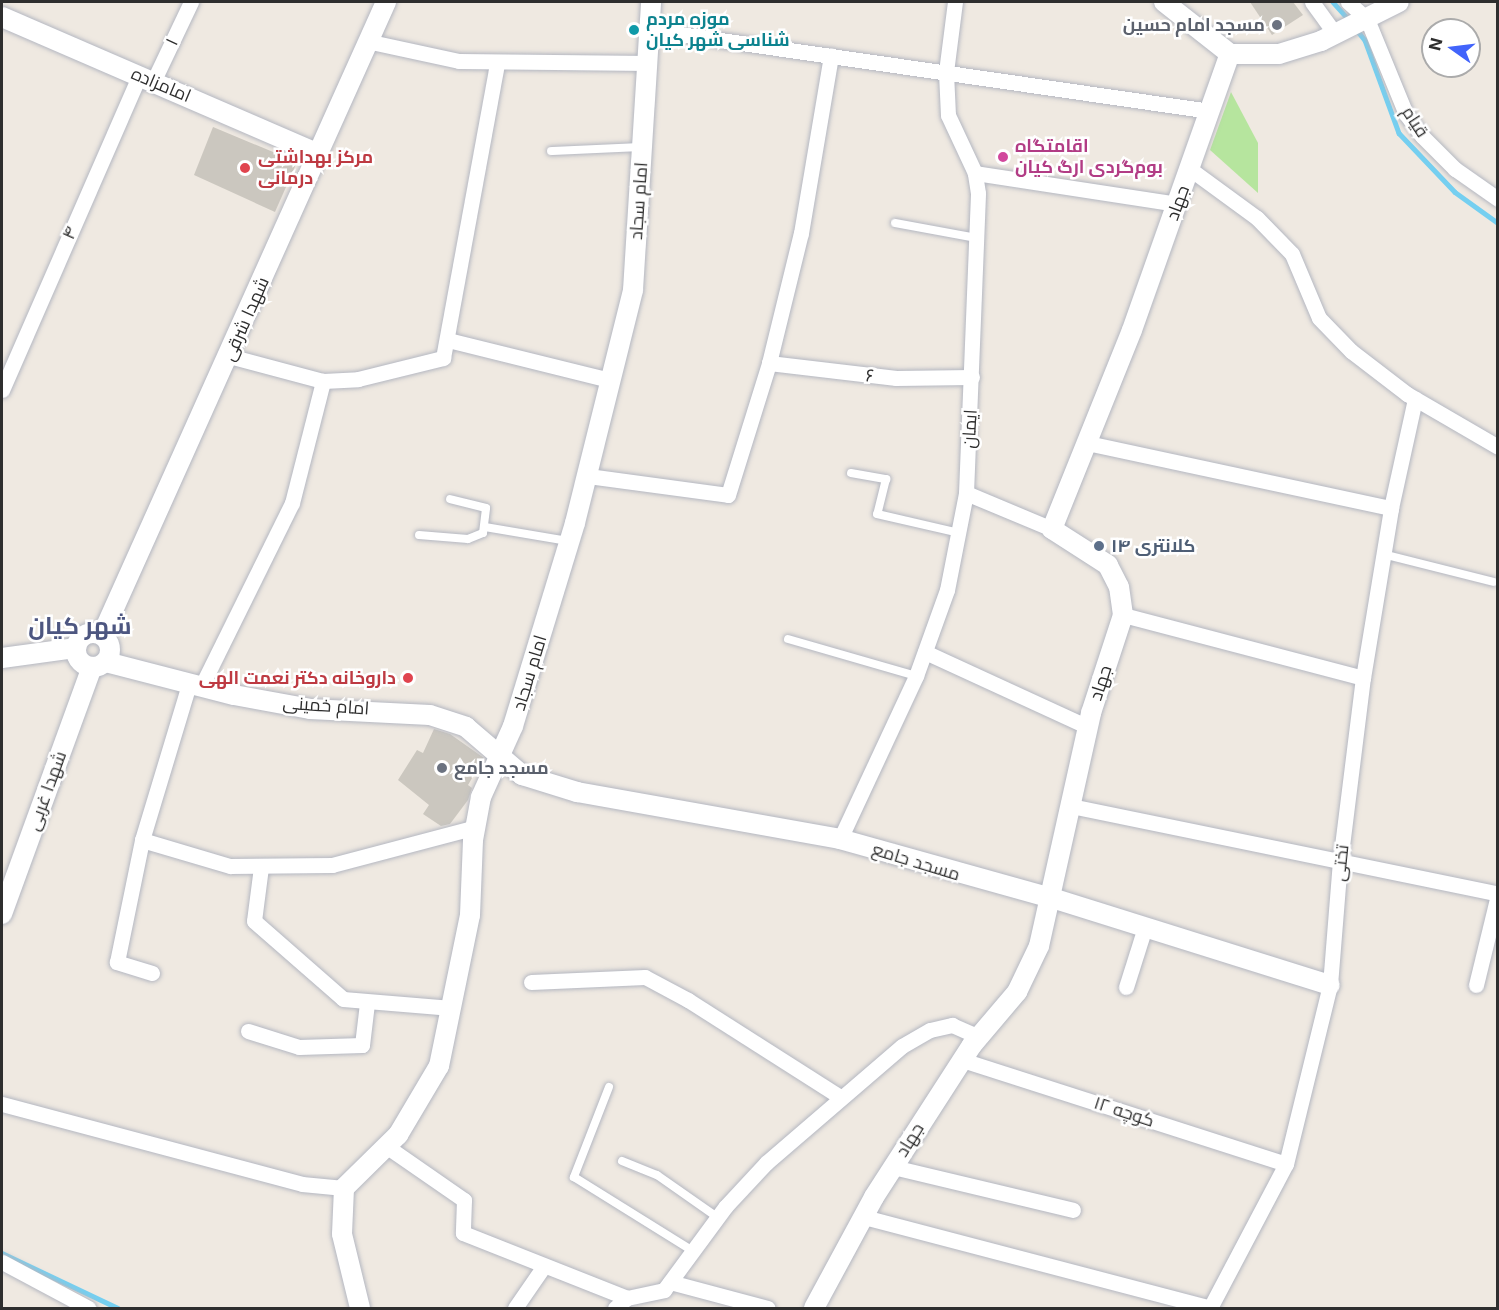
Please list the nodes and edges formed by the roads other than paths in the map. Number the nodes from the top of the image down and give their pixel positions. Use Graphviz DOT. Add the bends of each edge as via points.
graph roads {
  1 [pos="191,2"];
  2 [pos="386,2"];
  3 [pos="651,2"];
  4 [pos="955,2"];
  5 [pos="1164,2"];
  6 [pos="1312,2"];
  7 [pos="1348,2"];
  8 [pos="1399,2"];
  9 [pos="2,16"];
  10 [pos="1362,20"];
  11 [pos="652,30"];
  12 [pos="371,42"];
  13 [pos="1230,54"];
  14 [pos="831,56"];
  15 [pos="497,63"];
  16 [pos="649,63"];
  17 [pos="946,72"];
  18 [pos="146,79"];
  19 [pos="1210,111"];
  20 [pos="642,147"];
  21 [pos="551,150"];
  22 [pos="320,154"];
  23 [pos="1190,169"];
  24 [pos="975,173"];
  25 [pos="1497,199"];
  26 [pos="1178,204"];
  27 [pos="895,223"];
  28 [pos="976,237"];
  29 [pos="448,340"];
  30 [pos="230,356"];
  31 [pos="769,363"];
  32 [pos="972,378"];
  33 [pos="610,380"];
  34 [pos="323,381"];
  35 [pos="2,390"];
  36 [pos="1415,399"];
  37 [pos="1087,443"];
  38 [pos="1497,447"];
  39 [pos="851,473"];
  40 [pos="588,476"];
  41 [pos="966,493"];
  42 [pos="450,499"];
  43 [pos="1391,508"];
  44 [pos="484,527"];
  45 [pos="1052,529"];
  46 [pos="959,533"];
  47 [pos="419,535"];
  48 [pos="570,541"];
  49 [pos="1383,554"];
  50 [pos="1494,582"];
  51 [pos="1123,615"];
  52 [pos="102,635"];
  53 [pos="789,639"];
  54 [pos="76,648"];
  55 [pos="925,652"];
  56 [pos="2,658"];
  57 [pos="99,664"];
  58 [pos="916,676"];
  59 [pos="1363,678"];
  60 [pos="195,686"];
  61 [pos="1088,727"];
  62 [pos="502,755"];
  63 [pos="1071,806"];
  64 [pos="476,827"];
  65 [pos="840,839"];
  66 [pos="142,840"];
  67 [pos="1340,862"];
  68 [pos="261,867"];
  69 [pos="1497,895"];
  70 [pos="1052,898"];
  71 [pos="2,914"];
  72 [pos="1145,927"];
  73 [pos="153,973"];
  74 [pos="531,982"];
  75 [pos="1330,985"];
  76 [pos="1476,985"];
  77 [pos="1126,987"];
  78 [pos="367,1003"];
  79 [pos="452,1008"];
  80 [pos="248,1031"];
  81 [pos="979,1037"];
  82 [pos="962,1060"];
  83 [pos="609,1087"];
  84 [pos="840,1097"];
  85 [pos="2,1104"];
  86 [pos="386,1146"];
  87 [pos="622,1161"];
  88 [pos="1286,1164"];
  89 [pos="893,1167"];
  90 [pos="344,1188"];
  91 [pos="1073,1210"];
  92 [pos="717,1217"];
  93 [pos="864,1217"];
  94 [pos="693,1251"];
  95 [pos="2,1262"];
  96 [pos="544,1266"];
  97 [pos="670,1282"];
  98 [pos="627,1298"];
  99 [pos="88,1308"];
  100 [pos="360,1308"];
  101 [pos="515,1308"];
  102 [pos="615,1308"];
  103 [pos="768,1308"];
  104 [pos="814,1308"];
  105 [pos="1210,1308"];
  1 -- 18 [label="street, ۱"];
  2 -- 12 [label="street, شهدا شرقی"];
  3 -- 11 [label="street, امام سجاد"];
  4 -- 17 [label="street, ایمان"];
  5 -- 13 [label="street"];
  6 -- 10 [label="street"];
  7 -- 10 [label="street"];
  8 -- 10 [label="street"];
  9 -- 18 [label="street, امامزاده"];
  10 -- 13 [label="street" via="1279,54"];
  10 -- 25 [label="street, قیام" via="1406,114 1422,136 1455,169"];
  11 -- 14 [label="street"];
  11 -- 16 [label="street, امام سجاد"];
  12 -- 15 [label="street" via="459,61"];
  12 -- 22 [label="street, شهدا شرقی"];
  13 -- 19 [label="street, جهاد"];
  14 -- 17 [label="street"];
  14 -- 31 [label="street" via="801,233"];
  15 -- 16 [label="street"];
  15 -- 29 [label="street"];
  16 -- 20 [label="street, امام سجاد"];
  17 -- 19 [label="street"];
  17 -- 24 [label="street, ایمان" via="948,114"];
  18 -- 22 [label="street, امامزاده"];
  18 -- 35 [label="street, ۴"];
  19 -- 23 [label="street, جهاد"];
  20 -- 21 [label="lane"];
  20 -- 33 [label="street, امام سجاد" via="633,290"];
  22 -- 30 [label="street, شهدا شرقی"];
  23 -- 26 [label="street, جهاد"];
  23 -- 36 [label="street" via="1257,218 1292,254 1319,318 1351,351"];
  24 -- 26 [label="street"];
  24 -- 28 [label="street, ایمان"];
  26 -- 37 [label="street, جهاد"];
  27 -- 28 [label="lane"];
  28 -- 32 [label="street, ایمان"];
  29 -- 33 [label="street"];
  29 -- 34 [label="street" via="443,358 358,379"];
  30 -- 34 [label="street"];
  30 -- 52 [label="street, شهدا شرقی"];
  31 -- 32 [label="street, ۶" via="896,378"];
  31 -- 40 [label="street" via="728,495"];
  32 -- 41 [label="street, ایمان"];
  33 -- 40 [label="street, امام سجاد"];
  34 -- 60 [label="street" via="292,503"];
  36 -- 38 [label="street"];
  36 -- 43 [label="street, تختی"];
  37 -- 43 [label="street"];
  37 -- 45 [label="street, جهاد"];
  39 -- 46 [label="lane" via="886,479 877,514"];
  40 -- 48 [label="street, امام سجاد"];
  41 -- 45 [label="street"];
  41 -- 46 [label="street, ایمان"];
  42 -- 44 [label="lane" via="486,508"];
  43 -- 49 [label="street, تختی"];
  44 -- 47 [label="lane" via="483,533 468,539"];
  44 -- 48 [label="lane"];
  45 -- 51 [label="street, جهاد" via="1108,565 1119,586"];
  46 -- 55 [label="street, ایمان" via="947,591"];
  48 -- 62 [label="street, امام سجاد"];
  49 -- 50 [label="lane"];
  49 -- 59 [label="street, تختی"];
  51 -- 59 [label="street"];
  51 -- 61 [label="street, جهاد"];
  52 -- 54 [label="street" via="85,634"];
  52 -- 57 [label="street" via="111,647"];
  53 -- 58 [label="lane"];
  54 -- 56 [label="street"];
  54 -- 57 [label="street" via="78,659"];
  55 -- 58 [label="street, ایمان"];
  55 -- 61 [label="street"];
  57 -- 60 [label="street, امام خمینی"];
  57 -- 71 [label="street, شهدا غربی"];
  58 -- 65 [label="street, ایمان"];
  59 -- 67 [label="street, تختی"];
  60 -- 62 [label="street, امام خمینی" via="310,709 430,715 466,727"];
  60 -- 66 [label="street"];
  61 -- 63 [label="street, جهاد"];
  62 -- 64 [label="street, امام سجاد" via="481,797"];
  62 -- 65 [label="street, مسجد جامع" via="522,775 577,792"];
  63 -- 67 [label="street"];
  63 -- 70 [label="street, جهاد"];
  64 -- 68 [label="street" via="332,865"];
  64 -- 79 [label="street, امام سجاد" via="470,915"];
  65 -- 70 [label="street, مسجد جامع"];
  66 -- 68 [label="street" via="230,866"];
  66 -- 73 [label="street" via="117,962"];
  67 -- 69 [label="street"];
  67 -- 75 [label="street, تختی"];
  68 -- 78 [label="street" via="254,921 344,999"];
  69 -- 76 [label="street"];
  70 -- 72 [label="street, مسجد جامع"];
  70 -- 81 [label="street, جهاد" via="1039,946 1017,992"];
  72 -- 75 [label="street, مسجد جامع"];
  72 -- 77 [label="street"];
  74 -- 84 [label="street" via="645,977"];
  75 -- 88 [label="street, تختی"];
  78 -- 79 [label="street"];
  78 -- 80 [label="street" via="362,1046 298,1047"];
  79 -- 86 [label="street, امام سجاد" via="439,1066 418,1106"];
  81 -- 82 [label="street, جهاد"];
  81 -- 84 [label="street" via="952,1025 930,1030 902,1046"];
  82 -- 88 [label="street, کوچه ۱۲"];
  82 -- 89 [label="street, جهاد"];
  83 -- 94 [label="lane" via="574,1177"];
  84 -- 92 [label="street" via="766,1163"];
  85 -- 90 [label="street" via="302,1184"];
  86 -- 90 [label="street, امام سجاد"];
  86 -- 96 [label="street" via="464,1200 463,1233"];
  87 -- 92 [label="lane" via="657,1175"];
  88 -- 105 [label="street, تختی"];
  89 -- 91 [label="street"];
  89 -- 93 [label="street, جهاد"];
  90 -- 100 [label="street" via="342,1234"];
  92 -- 94 [label="street"];
  93 -- 104 [label="street, جهاد"];
  93 -- 105 [label="street"];
  94 -- 97 [label="street"];
  95 -- 99 [label="street"];
  96 -- 98 [label="street"];
  96 -- 101 [label="street"];
  97 -- 98 [label="street" via="664,1290"];
  97 -- 103 [label="street"];
  98 -- 102 [label="street"];
}
